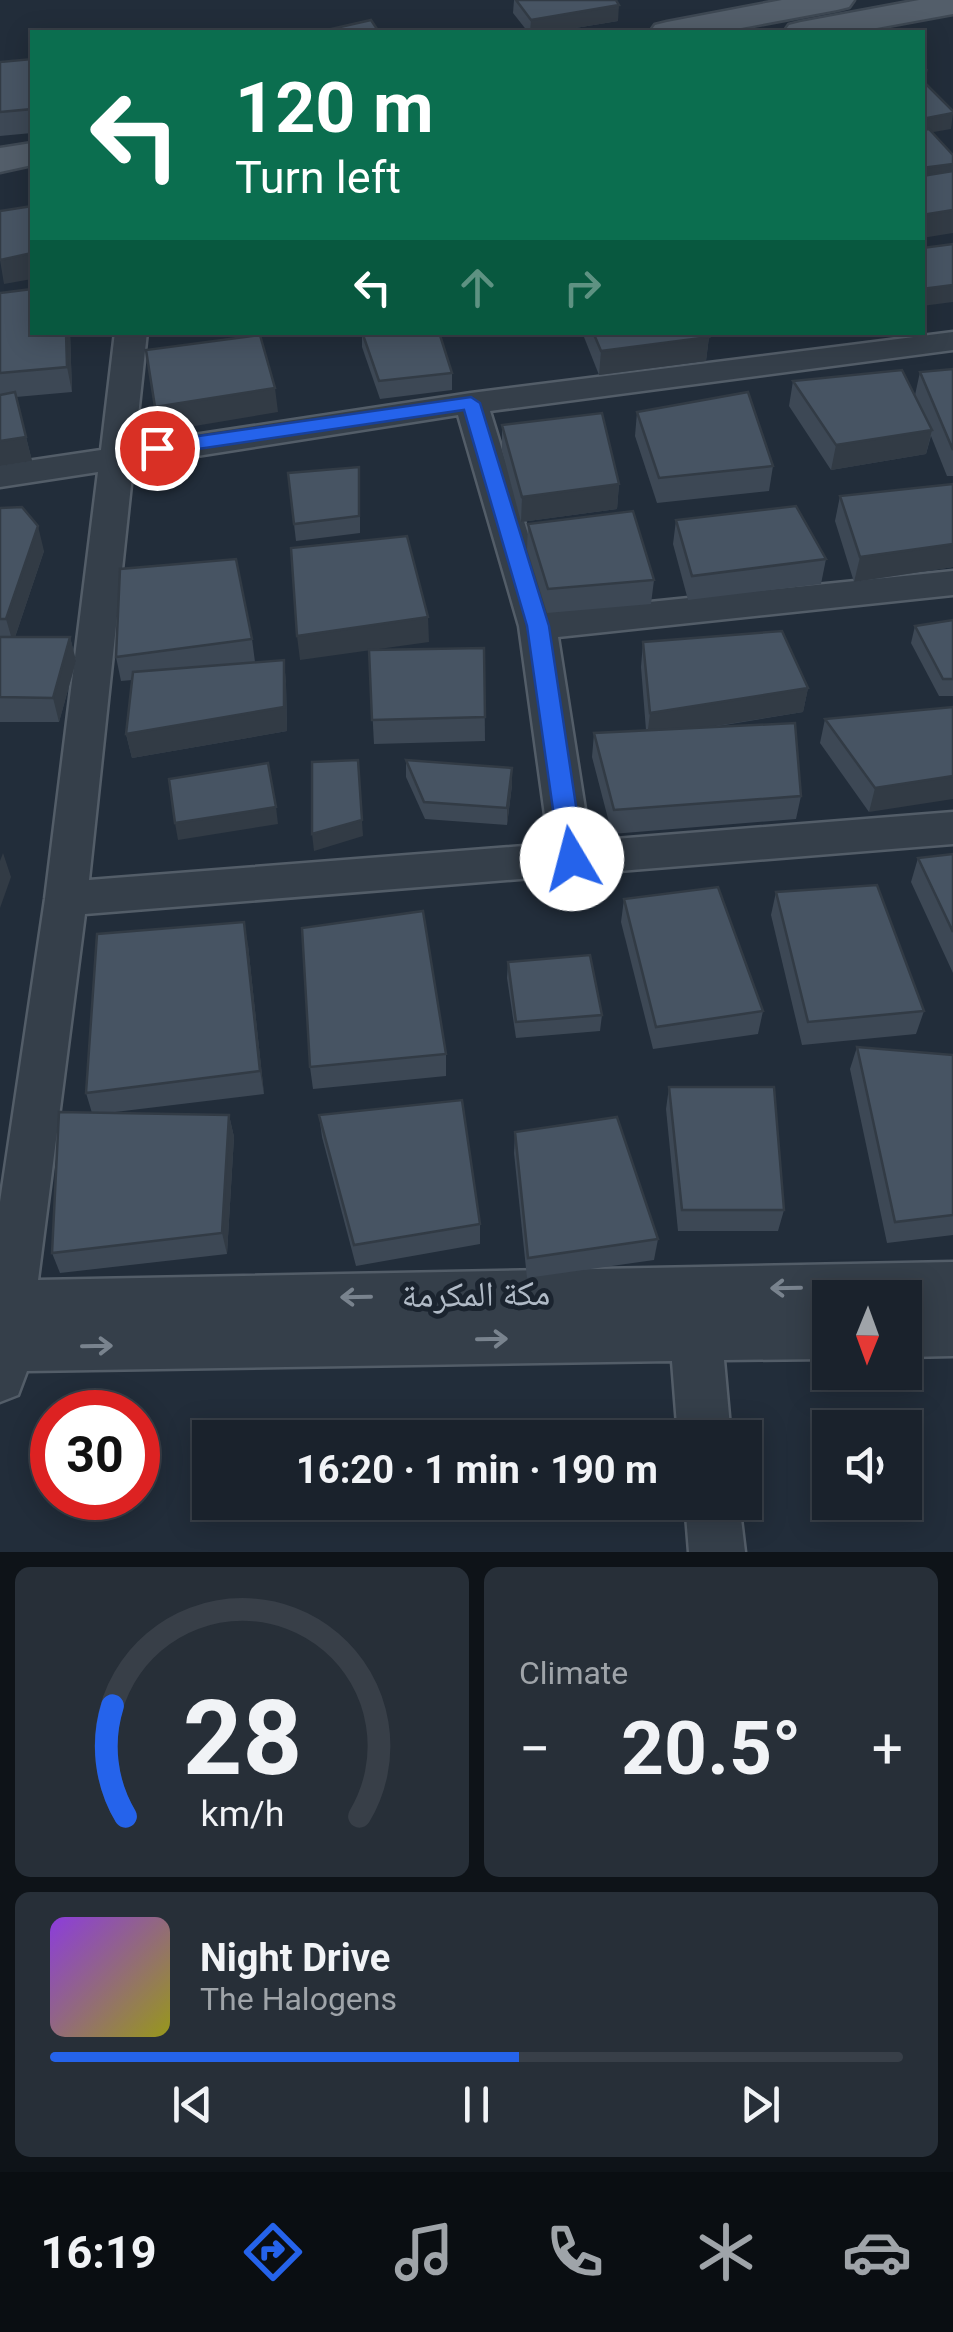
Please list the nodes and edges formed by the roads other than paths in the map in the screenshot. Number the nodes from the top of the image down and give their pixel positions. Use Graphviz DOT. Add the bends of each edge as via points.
graph roads {
  1 [pos="837,0"];
  2 [pos="953,4"];
  3 [pos="678,30"];
  4 [pos="813,30"];
  5 [pos="30,154"];
  6 [pos="0,160"];
  7 [pos="30,185"];
  8 [pos="0,191"];
  9 [pos="131,335"];
  10 [pos="930,339"];
  11 [pos="471,403"];
  12 [pos="118,454"];
  13 [pos="0,476"];
  14 [pos="953,583"];
  15 [pos="538,626"];
  16 [pos="953,828"];
  17 [pos="572,859"];
  18 [pos="66,899"];
  19 [pos="953,1286"];
  20 [pos="693,1312"];
  21 [pos="812,1331"];
  22 [pos="953,1332"];
  23 [pos="922,1333"];
  24 [pos="4,1337"];
  25 [pos="703,1420"];
  26 [pos="714,1520"];
  27 [pos="717,1552"];
  1 -- 3 [label="main road"];
  2 -- 4 [label="main road"];
  5 -- 6 [label="main road"];
  7 -- 8 [label="main road"];
  9 -- 12 [label="street"];
  10 -- 11 [label="street"];
  11 -- 12 [label="street"];
  11 -- 15 [label="street"];
  12 -- 13 [label="street"];
  12 -- 18 [label="street"];
  14 -- 15 [label="street"];
  15 -- 17 [label="street"];
  16 -- 17 [label="street"];
  17 -- 18 [label="street"];
  18 -- 24 [label="street"];
  19 -- 20 [label="street, مكة المكرمة, one-way"];
  20 -- 21 [label="street, مكة المكرمة"];
  20 -- 24 [label="street, مكة المكرمة"];
  20 -- 25 [label="street"];
  22 -- 23 [label="street"];
  26 -- 27 [label="street"];
}
